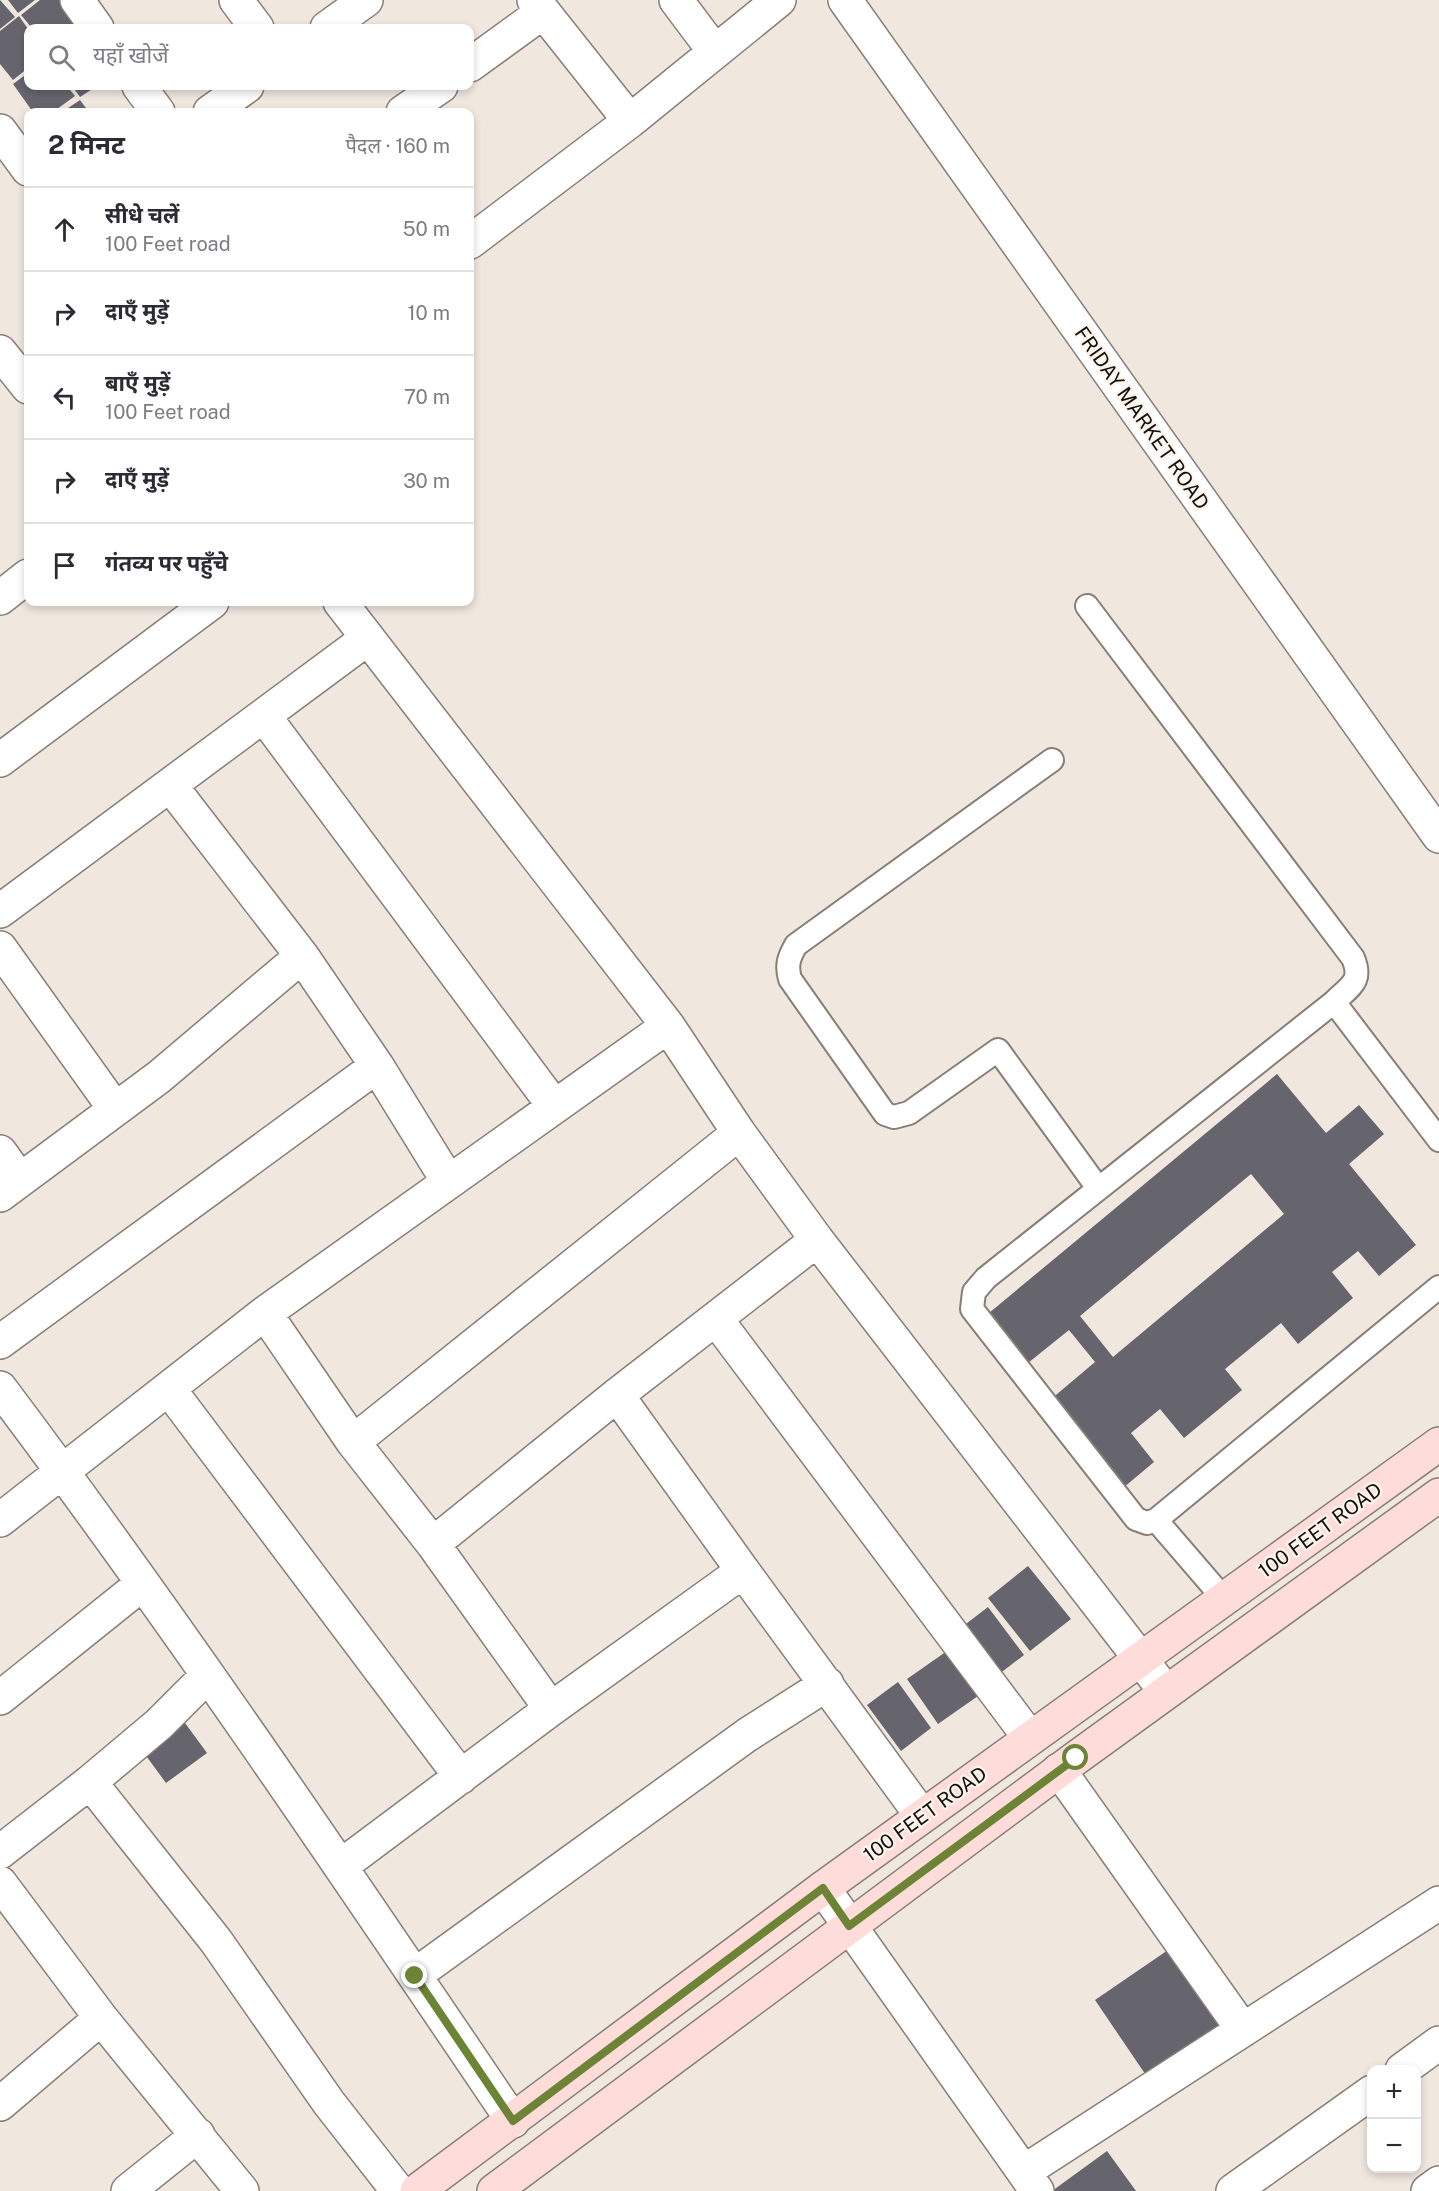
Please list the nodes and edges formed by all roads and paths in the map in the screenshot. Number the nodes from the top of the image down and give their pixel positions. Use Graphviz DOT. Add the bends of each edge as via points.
graph roads {
  1 [pos="77,0"];
  2 [pos="236,0"];
  3 [pos="366,0"];
  4 [pos="676,0"];
  5 [pos="779,0"];
  6 [pos="845,0"];
  7 [pos="538,6"];
  8 [pos="94,24"];
  9 [pos="254,24"];
  10 [pos="333,24"];
  11 [pos="715,52"];
  12 [pos="474,62"];
  13 [pos="142,90"];
  14 [pos="242,90"];
  15 [pos="435,90"];
  16 [pos="155,108"];
  17 [pos="216,108"];
  18 [pos="410,108"];
  19 [pos="630,121"];
  20 [pos="0,131"];
  21 [pos="24,164"];
  22 [pos="474,239"];
  23 [pos="0,352"];
  24 [pos="24,382"];
  25 [pos="207,606"];
  26 [pos="343,606"];
  27 [pos="1087,606"];
  28 [pos="368,638"];
  29 [pos="264,716"];
  30 [pos="0,760"];
  31 [pos="1052,760"];
  32 [pos="170,785"];
  33 [pos="1439,836"];
  34 [pos="0,911"];
  35 [pos="0,948"];
  36 [pos="302,956"];
  37 [pos="1334,1002"];
  38 [pos="668,1026"];
  39 [pos="377,1066"];
  40 [pos="554,1106"];
  41 [pos="115,1109"];
  42 [pos="739,1133"];
  43 [pos="1439,1140"];
  44 [pos="0,1152"];
  45 [pos="448,1181"];
  46 [pos="10,1187"];
  47 [pos="1098,1188"];
  48 [pos="817,1240"];
  49 [pos="1439,1287"];
  50 [pos="265,1313"];
  51 [pos="716,1319"];
  52 [pos="0,1342"];
  53 [pos="0,1388"];
  54 [pos="169,1389"];
  55 [pos="617,1395"];
  56 [pos="353,1442"];
  57 [pos="1439,1444"];
  58 [pos="63,1472"];
  59 [pos="1439,1495"];
  60 [pos="0,1520"];
  61 [pos="1156,1520"];
  62 [pos="433,1544"];
  63 [pos="743,1570"];
  64 [pos="142,1584"];
  65 [pos="1224,1599"];
  66 [pos="1140,1659"];
  67 [pos="207,1676"];
  68 [pos="826,1684"];
  69 [pos="1166,1692"];
  70 [pos="0,1698"];
  71 [pos="551,1709"];
  72 [pos="1030,1738"];
  73 [pos="1059,1770"];
  74 [pos="461,1777"];
  75 [pos="90,1782"];
  76 [pos="922,1816"];
  77 [pos="0,1852"];
  78 [pos="341,1866"];
  79 [pos="0,1883"];
  80 [pos="823,1888"];
  81 [pos="1439,1903"];
  82 [pos="849,1926"];
  83 [pos="415,1976"];
  84 [pos="101,2018"];
  85 [pos="1243,2030"];
  86 [pos="1439,2043"];
  87 [pos="1409,2065"];
  88 [pos="1367,2095"];
  89 [pos="0,2104"];
  90 [pos="513,2121"];
  91 [pos="198,2135"];
  92 [pos="1031,2181"];
  93 [pos="1439,2183"];
  94 [pos="128,2191"];
  95 [pos="242,2191"];
  96 [pos="398,2191"];
  97 [pos="417,2191"];
  98 [pos="494,2191"];
  99 [pos="1233,2191"];
  100 [pos="1428,2191"];
  1 -- 8 [label="street"];
  2 -- 9 [label="street"];
  3 -- 10 [label="street"];
  4 -- 11 [label="street"];
  5 -- 11 [label="street"];
  6 -- 33 [label="street, FRIDAY MARKET ROAD"];
  7 -- 12 [label="street"];
  7 -- 19 [label="street"];
  11 -- 19 [label="street"];
  13 -- 16 [label="street"];
  14 -- 17 [label="street"];
  15 -- 18 [label="street"];
  19 -- 22 [label="street"];
  20 -- 21 [label="street"];
  23 -- 24 [label="street"];
  25 -- 30 [label="street"];
  26 -- 28 [label="street"];
  27 -- 37 [label="lane" via="1353,958 1358,970 1356,981"];
  28 -- 29 [label="street"];
  28 -- 38 [label="street"];
  29 -- 32 [label="street"];
  29 -- 40 [label="street"];
  31 -- 47 [label="lane" via="796,945 787,969 790,979 885,1114 894,1117 909,1113 998,1050"];
  32 -- 34 [label="street"];
  32 -- 36 [label="street"];
  35 -- 41 [label="street"];
  36 -- 39 [label="street"];
  36 -- 41 [label="street" via="159,1077"];
  37 -- 43 [label="lane"];
  37 -- 47 [label="lane"];
  38 -- 40 [label="street"];
  38 -- 42 [label="street"];
  39 -- 45 [label="street"];
  39 -- 52 [label="street"];
  40 -- 45 [label="street"];
  41 -- 46 [label="street"];
  42 -- 48 [label="street"];
  42 -- 56 [label="street"];
  44 -- 46 [label="street"];
  45 -- 50 [label="street"];
  47 -- 61 [label="lane" via="979,1284 972,1310 1136,1520"];
  48 -- 51 [label="street"];
  48 -- 66 [label="street"];
  49 -- 61 [label="lane"];
  50 -- 54 [label="street"];
  50 -- 56 [label="street"];
  51 -- 55 [label="street"];
  51 -- 72 [label="street"];
  53 -- 58 [label="street"];
  54 -- 58 [label="street"];
  54 -- 74 [label="street"];
  55 -- 62 [label="street"];
  55 -- 63 [label="street"];
  56 -- 62 [label="street"];
  57 -- 65 [label="street, 100 FEET ROAD"];
  58 -- 60 [label="street"];
  58 -- 64 [label="street"];
  59 -- 69 [label="street, 100 FEET ROAD"];
  61 -- 65 [label="lane"];
  62 -- 71 [label="street"];
  63 -- 68 [label="street"];
  63 -- 71 [label="street"];
  64 -- 67 [label="street"];
  64 -- 70 [label="street"];
  65 -- 66 [label="street, 100 FEET ROAD"];
  66 -- 69 [label="street"];
  66 -- 72 [label="street, 100 FEET ROAD"];
  67 -- 75 [label="street" via="159,1724"];
  67 -- 78 [label="street"];
  68 -- 76 [label="street"];
  68 -- 83 [label="street" via="747,1736"];
  69 -- 73 [label="street, 100 FEET ROAD"];
  71 -- 74 [label="street"];
  72 -- 76 [label="street, 100 FEET ROAD"];
  73 -- 82 [label="street, 100 FEET ROAD"];
  73 -- 85 [label="street"];
  74 -- 78 [label="street"];
  75 -- 77 [label="street"];
  75 -- 96 [label="street" via="216,1941 329,2103"];
  76 -- 80 [label="street, 100 FEET ROAD"];
  78 -- 83 [label="street"];
  79 -- 84 [label="street"];
  80 -- 82 [label="street"];
  80 -- 90 [label="street, 100 FEET ROAD"];
  81 -- 85 [label="street"];
  82 -- 92 [label="street"];
  82 -- 98 [label="street, 100 FEET ROAD"];
  83 -- 90 [label="street"];
  84 -- 89 [label="street"];
  84 -- 91 [label="street"];
  85 -- 92 [label="street"];
  86 -- 87 [label="street"];
  88 -- 99 [label="street"];
  90 -- 97 [label="street, 100 FEET ROAD"];
  91 -- 94 [label="street"];
  91 -- 95 [label="street"];
  93 -- 100 [label="street"];
}
